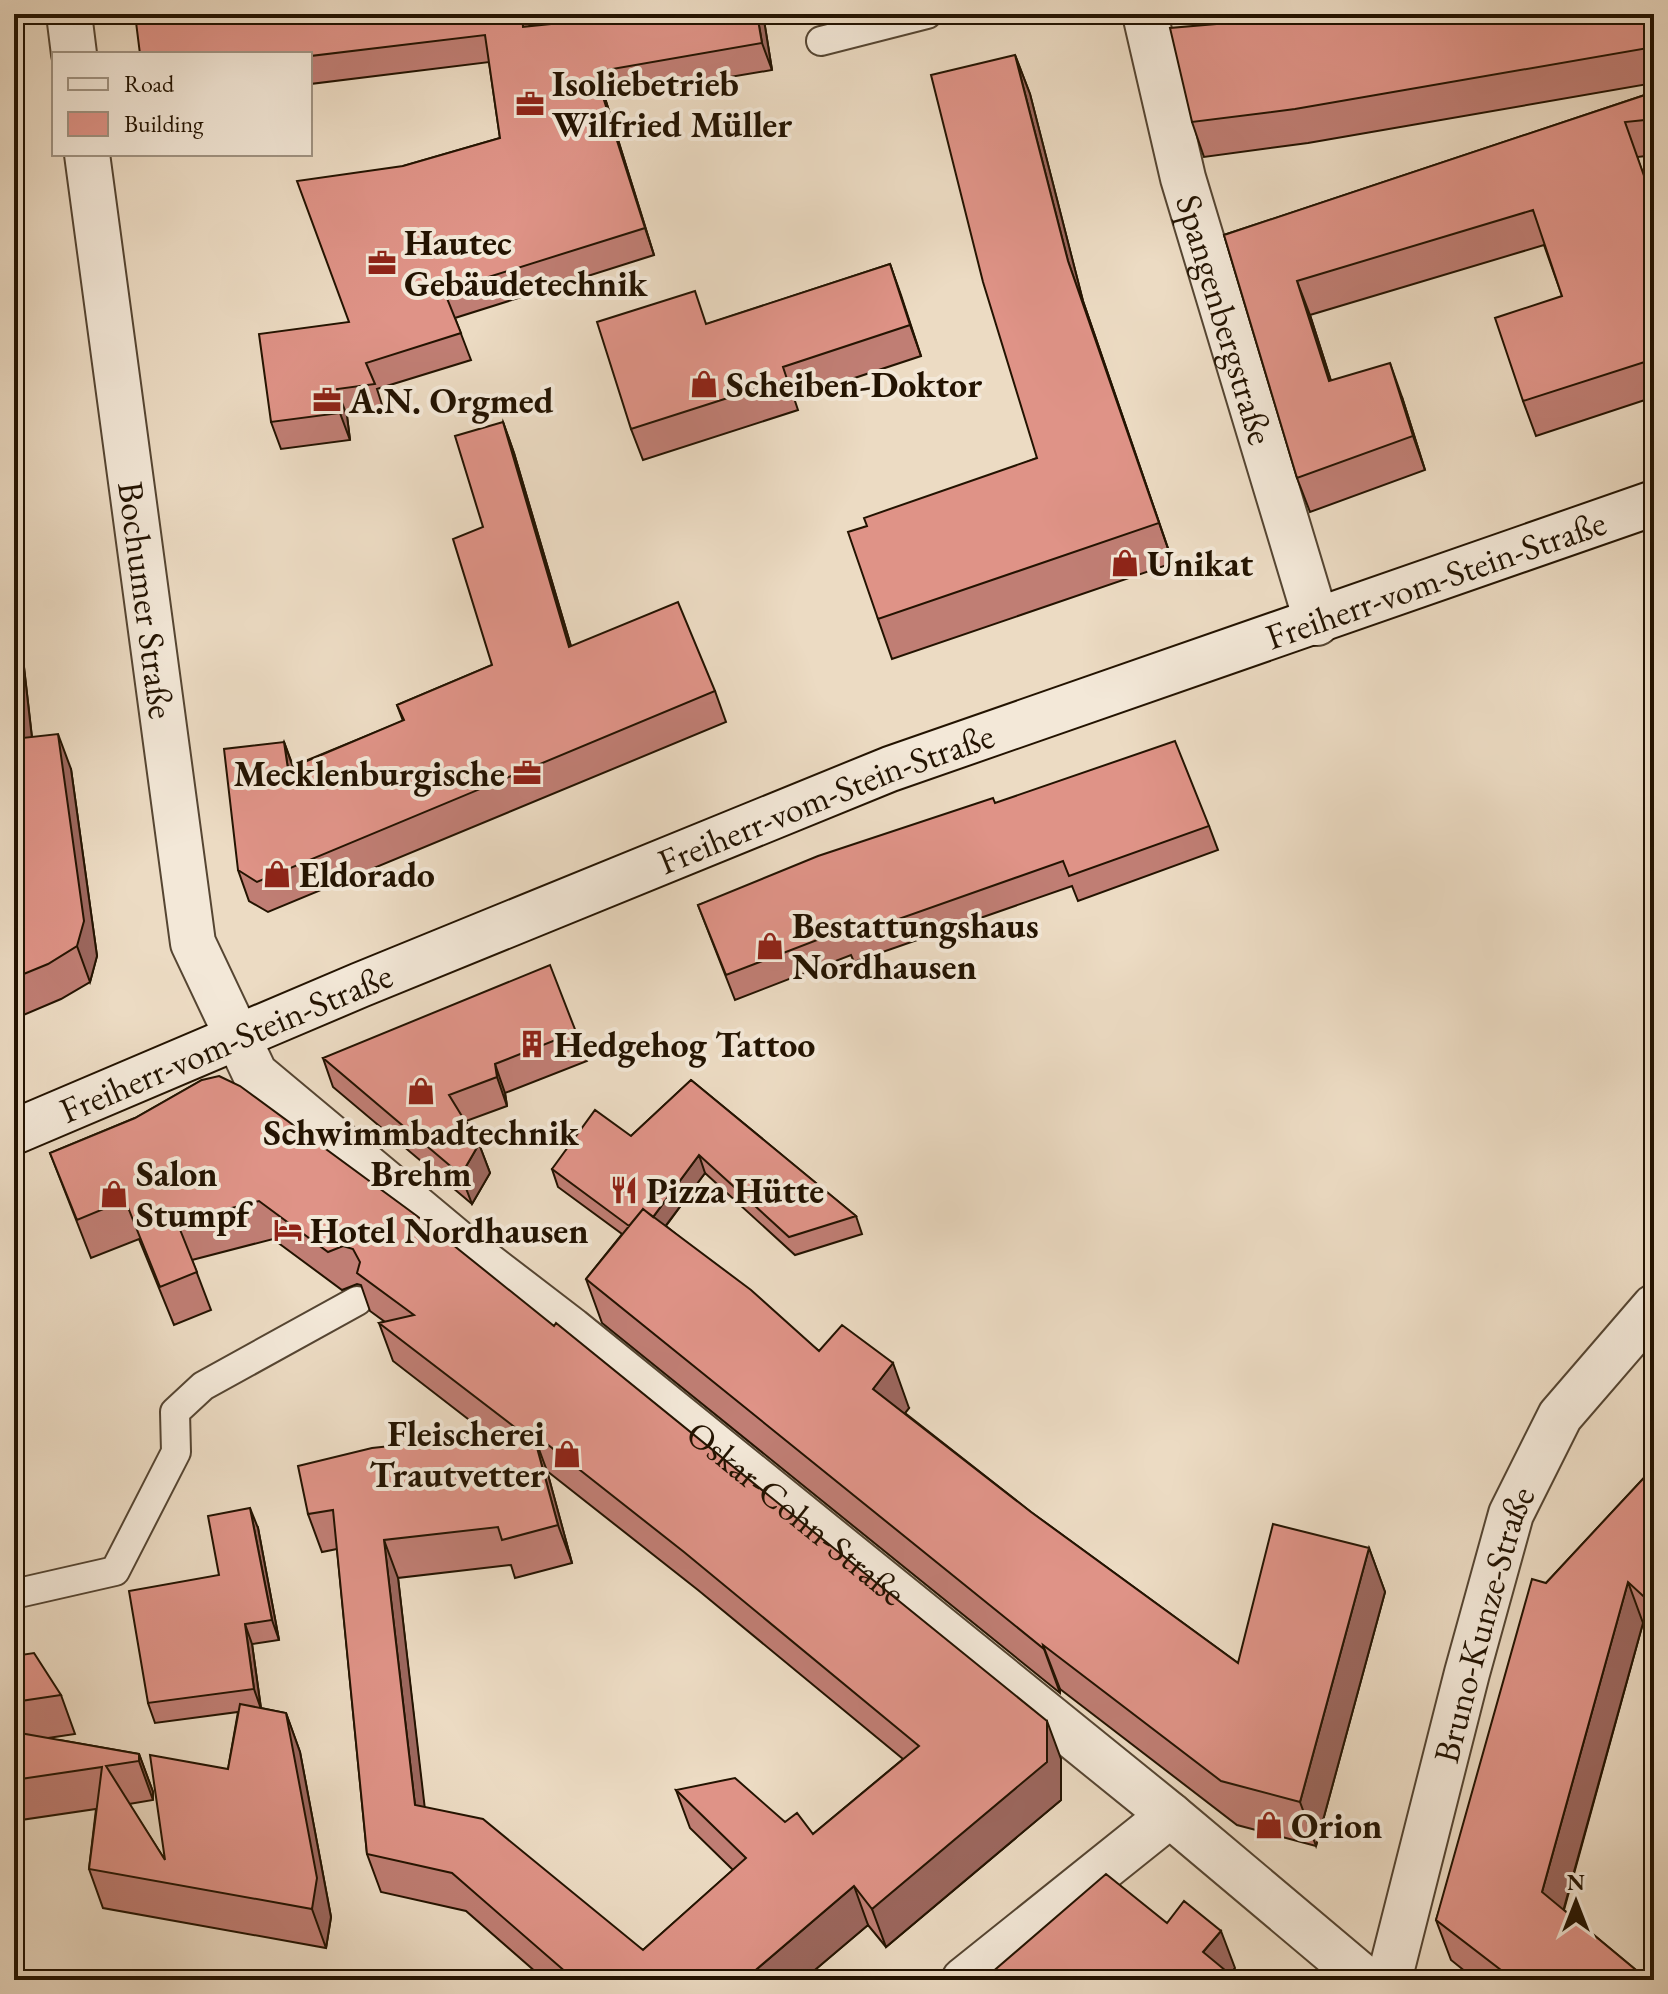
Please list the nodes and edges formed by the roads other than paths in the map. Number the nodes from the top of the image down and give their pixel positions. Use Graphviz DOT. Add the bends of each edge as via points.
graph roads {
  1 [pos="69,14"];
  2 [pos="927,14"];
  3 [pos="1145,14"];
  4 [pos="821,41"];
  5 [pos="74,52"];
  6 [pos="87,156"];
  7 [pos="1654,503"];
  8 [pos="1317,623"];
  9 [pos="237,1036"];
  10 [pos="14,1132"];
  11 [pos="357,1301"];
  12 [pos="1654,1307"];
  13 [pos="14,1594"];
  14 [pos="1170,1815"];
  15 [pos="964,1980"];
  16 [pos="1366,1980"];
  17 [pos="1389,1980"];
  1 -- 5 [label="street"];
  2 -- 4 [label="lane"];
  3 -- 8 [label="street, Spangenbergstraße" via="1183,178"];
  6 -- 9 [label="street, Bochumer Straße" via="193,943"];
  7 -- 8 [label="street, Freiherr-vom-Stein-Straße"];
  8 -- 9 [label="street, Freiherr-vom-Stein-Straße" via="890,769"];
  9 -- 10 [label="street, Freiherr-vom-Stein-Straße"];
  9 -- 14 [label="street, Oskar-Cohn-Straße" via="255,1074 443,1248 571,1330"];
  11 -- 13 [label="lane" via="203,1386 175,1412 176,1452 115,1571"];
  12 -- 17 [label="street, Bruno-Kunze-Straße" via="1560,1416 1511,1514"];
  14 -- 15 [label="street"];
  14 -- 16 [label="street, Oskar-Cohn-Straße"];
}
